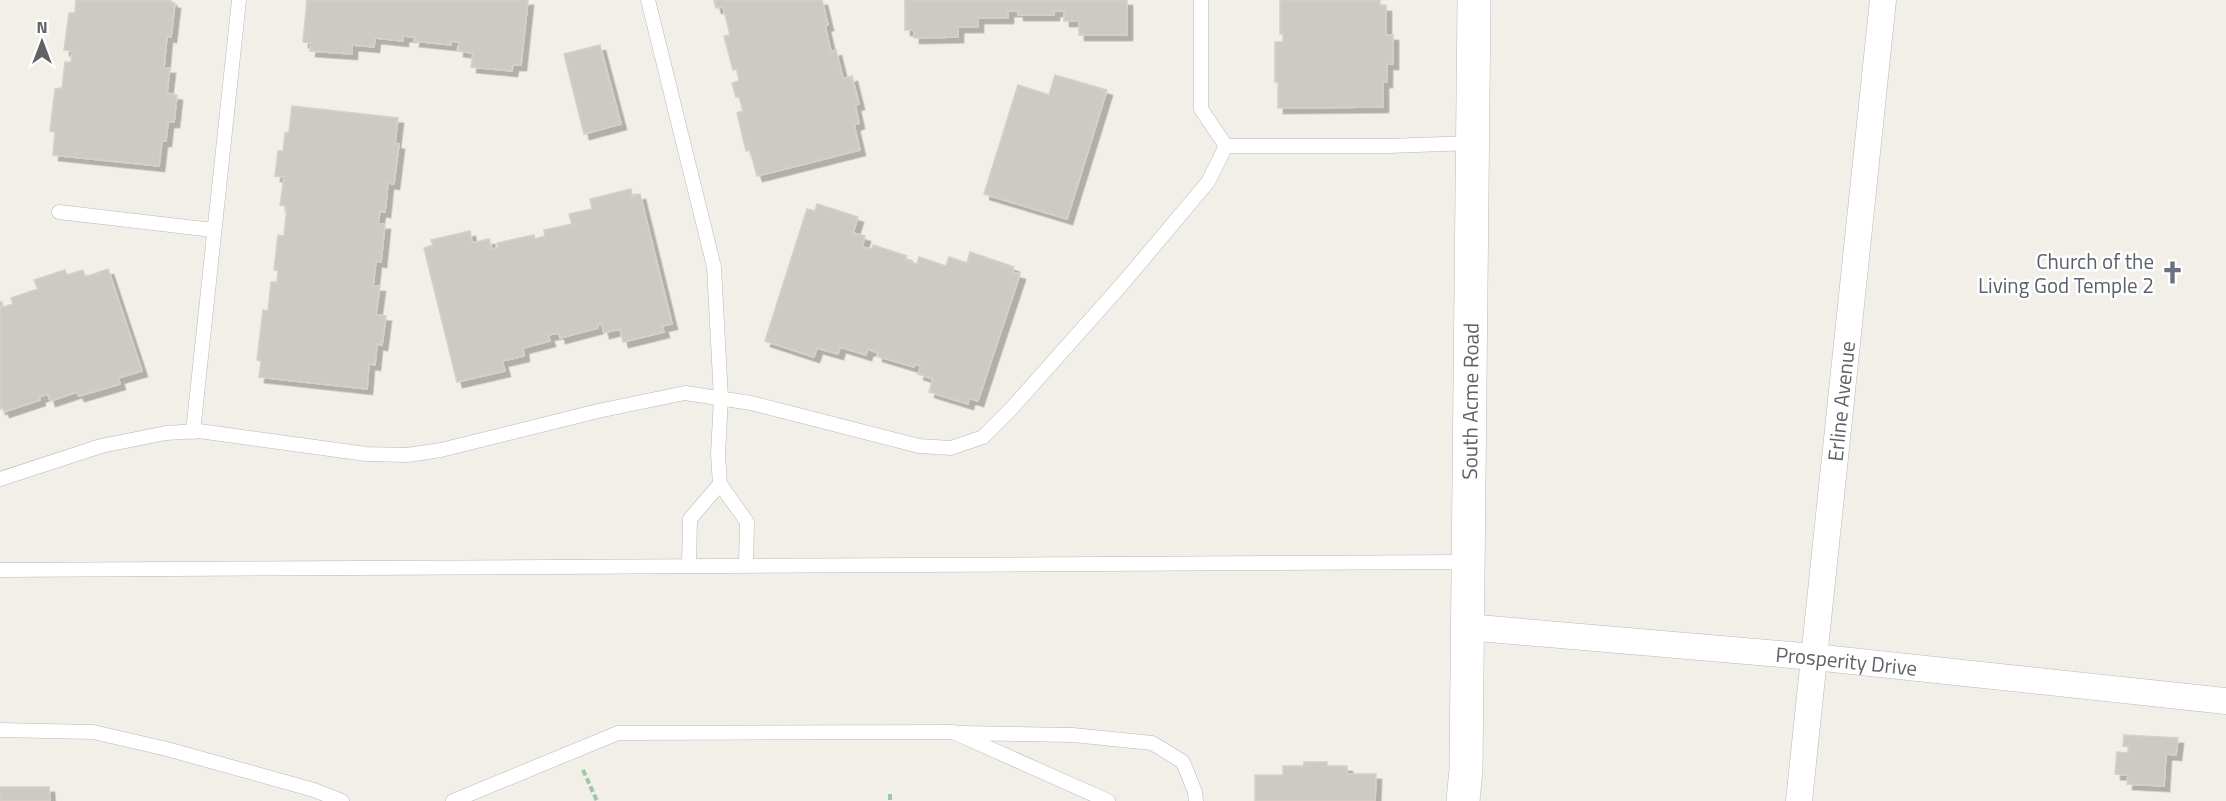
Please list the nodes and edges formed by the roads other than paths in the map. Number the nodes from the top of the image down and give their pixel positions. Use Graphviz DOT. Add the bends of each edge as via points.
graph roads {
  1 [pos="239,0"];
  2 [pos="648,0"];
  3 [pos="1201,0"];
  4 [pos="1474,0"];
  5 [pos="1883,0"];
  6 [pos="1472,143"];
  7 [pos="1226,146"];
  8 [pos="59,212"];
  9 [pos="213,230"];
  10 [pos="721,398"];
  11 [pos="193,432"];
  12 [pos="0,479"];
  13 [pos="720,484"];
  14 [pos="1467,562"];
  15 [pos="689,566"];
  16 [pos="747,566"];
  17 [pos="0,570"];
  18 [pos="1466,627"];
  19 [pos="1814,657"];
  20 [pos="2226,701"];
  21 [pos="0,730"];
  22 [pos="953,732"];
  23 [pos="342,801"];
  24 [pos="453,801"];
  25 [pos="1108,801"];
  26 [pos="1196,801"];
  27 [pos="1463,801"];
  28 [pos="1799,801"];
  1 -- 9 [label="lane"];
  2 -- 10 [label="lane" via="714,267"];
  3 -- 7 [label="lane" via="1201,109"];
  4 -- 6 [label="street, South Acme Road"];
  5 -- 19 [label="street, Erline Avenue"];
  6 -- 7 [label="lane"];
  6 -- 14 [label="street, South Acme Road"];
  7 -- 10 [label="lane" via="1208,182 1189,206 983,436 951,448 919,446"];
  8 -- 9 [label="lane"];
  9 -- 11 [label="lane"];
  10 -- 11 [label="lane" via="685,393 407,455 366,454"];
  10 -- 13 [label="lane"];
  11 -- 12 [label="lane" via="166,433 101,446"];
  13 -- 15 [label="lane" via="690,519"];
  13 -- 16 [label="lane" via="747,522"];
  14 -- 16 [label="lane"];
  14 -- 18 [label="street, South Acme Road"];
  15 -- 16 [label="lane"];
  15 -- 17 [label="lane"];
  18 -- 19 [label="street, Prosperity Drive"];
  18 -- 27 [label="street, South Acme Road"];
  19 -- 20 [label="street, Prosperity Drive"];
  19 -- 28 [label="street, Erline Avenue"];
  21 -- 23 [label="lane" via="93,732 167,748"];
  22 -- 24 [label="lane" via="618,733"];
  22 -- 25 [label="lane"];
  22 -- 26 [label="lane" via="1073,735 1152,743 1183,762"];
}
